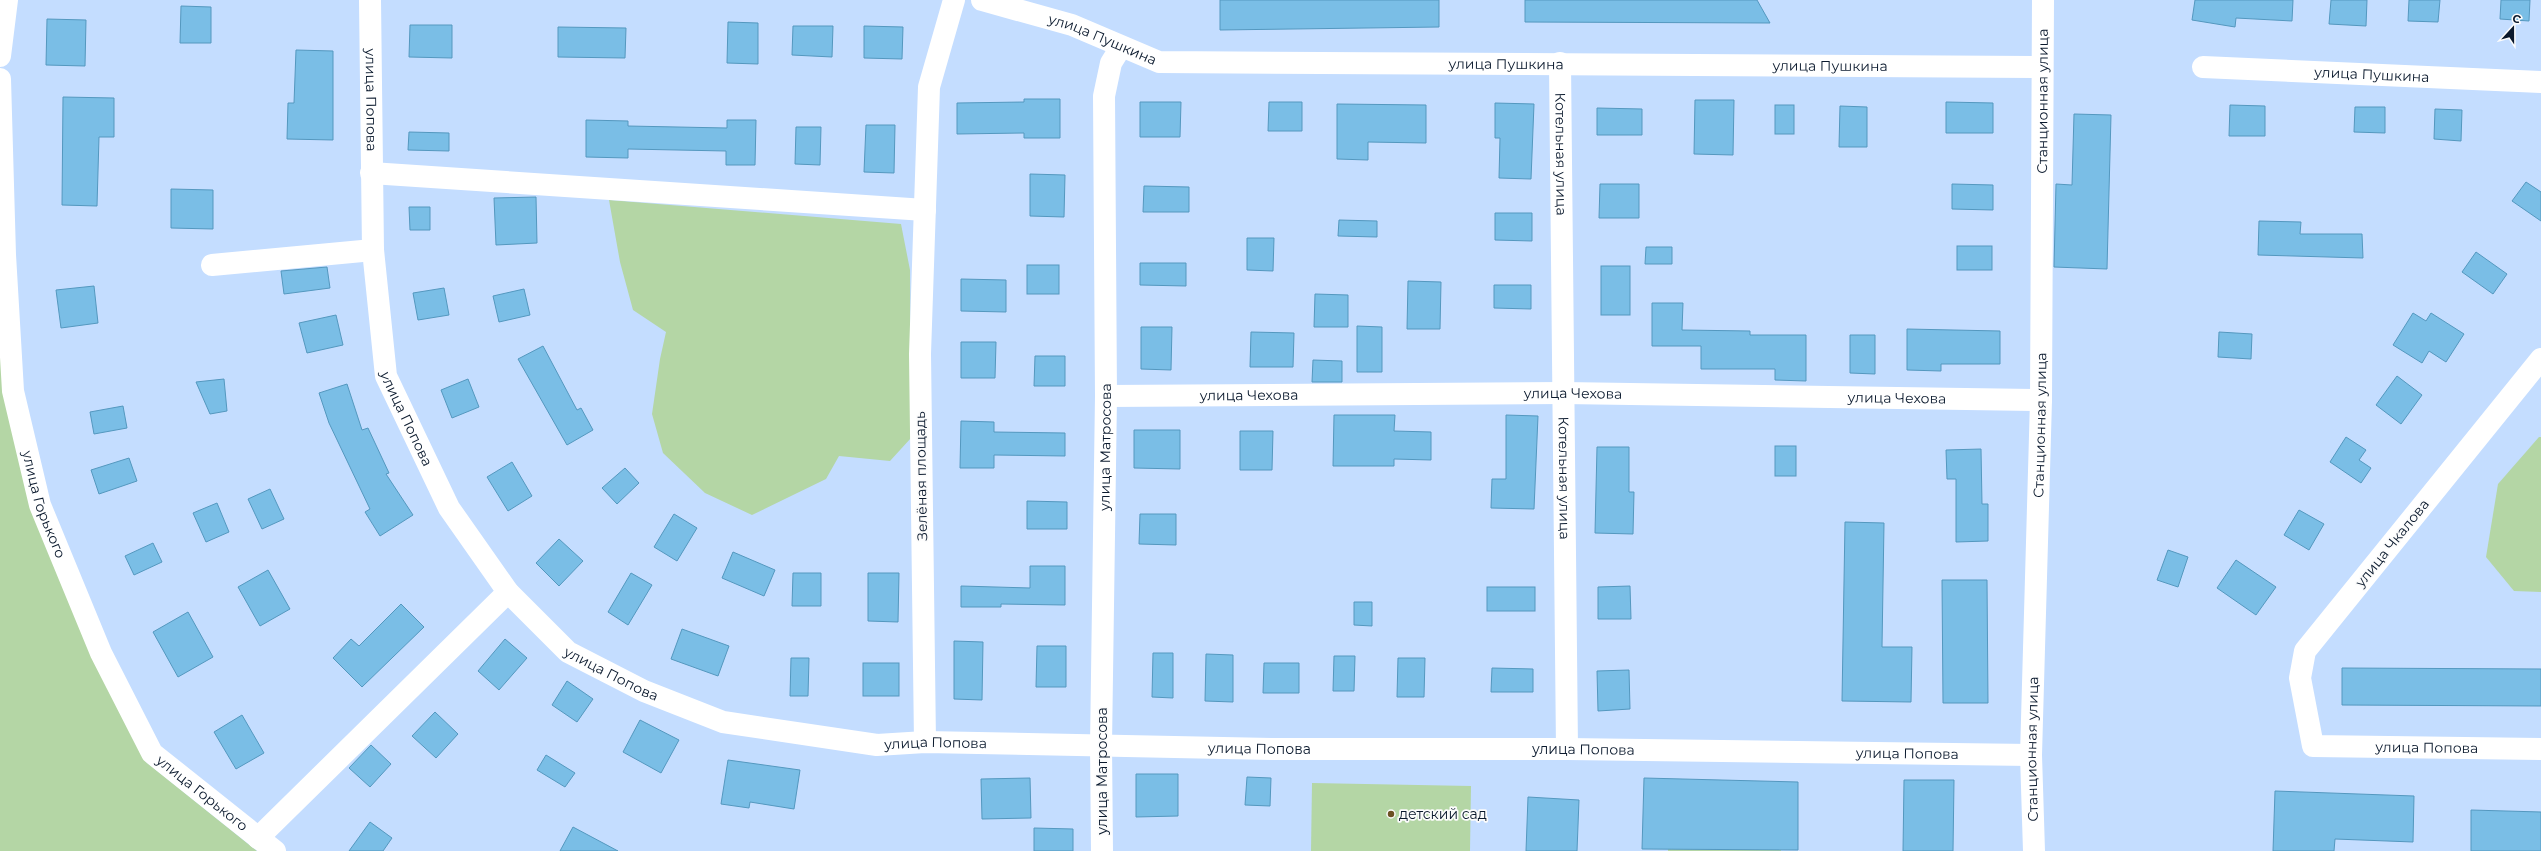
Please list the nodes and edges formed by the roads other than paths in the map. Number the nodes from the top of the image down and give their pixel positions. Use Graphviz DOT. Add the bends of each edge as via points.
graph roads {
  1 [pos="7,0"];
  2 [pos="370,0"];
  3 [pos="954,0"];
  4 [pos="982,0"];
  5 [pos="2043,0"];
  6 [pos="1121,47"];
  7 [pos="0,56"];
  8 [pos="1560,63"];
  9 [pos="2041,67"];
  10 [pos="2203,67"];
  11 [pos="0,80"];
  12 [pos="2541,82"];
  13 [pos="371,173"];
  14 [pos="925,210"];
  15 [pos="373,250"];
  16 [pos="212,266"];
  17 [pos="2541,359"];
  18 [pos="1564,393"];
  19 [pos="1106,396"];
  20 [pos="2041,400"];
  21 [pos="508,592"];
  22 [pos="925,742"];
  23 [pos="1101,745"];
  24 [pos="2313,746"];
  25 [pos="1567,749"];
  26 [pos="2541,749"];
  27 [pos="2031,755"];
  28 [pos="258,838"];
  29 [pos="275,851"];
  30 [pos="1102,851"];
  31 [pos="2034,851"];
  1 -- 7 [label="street"];
  2 -- 13 [label="street, улица Попова"];
  3 -- 14 [label="street, Зелёная площадь" via="929,87"];
  4 -- 6 [label="street, улица Пушкина" via="1072,25"];
  5 -- 9 [label="street, Станционная улица"];
  6 -- 8 [label="street, улица Пушкина" via="1159,62"];
  6 -- 19 [label="street, улица Матросова" via="1110,63 1104,96"];
  8 -- 9 [label="street, улица Пушкина"];
  8 -- 18 [label="street, Котельная улица"];
  9 -- 20 [label="street, Станционная улица"];
  10 -- 12 [label="street, улица Пушкина"];
  11 -- 28 [label="street, улица Горького" via="13,391 40,506 101,653 152,753"];
  13 -- 14 [label="street"];
  13 -- 15 [label="street, улица Попова"];
  14 -- 22 [label="street, Зелёная площадь" via="920,354"];
  15 -- 16 [label="street"];
  15 -- 21 [label="street, улица Попова" via="386,376 448,508"];
  17 -- 24 [label="street, улица Чкалова" via="2304,651 2300,678"];
  18 -- 19 [label="street, улица Чехова"];
  18 -- 20 [label="street, улица Чехова"];
  18 -- 25 [label="street, Котельная улица"];
  19 -- 23 [label="street, улица Матросова"];
  20 -- 27 [label="street, Станционная улица"];
  21 -- 22 [label="street, улица Попова" via="568,652 644,691 723,722 877,745"];
  21 -- 28 [label="street"];
  22 -- 23 [label="street, улица Попова"];
  23 -- 25 [label="street, улица Попова" via="1276,749"];
  23 -- 30 [label="street, улица Матросова"];
  24 -- 26 [label="street, улица Попова"];
  25 -- 27 [label="street, улица Попова"];
  27 -- 31 [label="street, Станционная улица"];
  28 -- 29 [label="street, улица Горького"];
}
